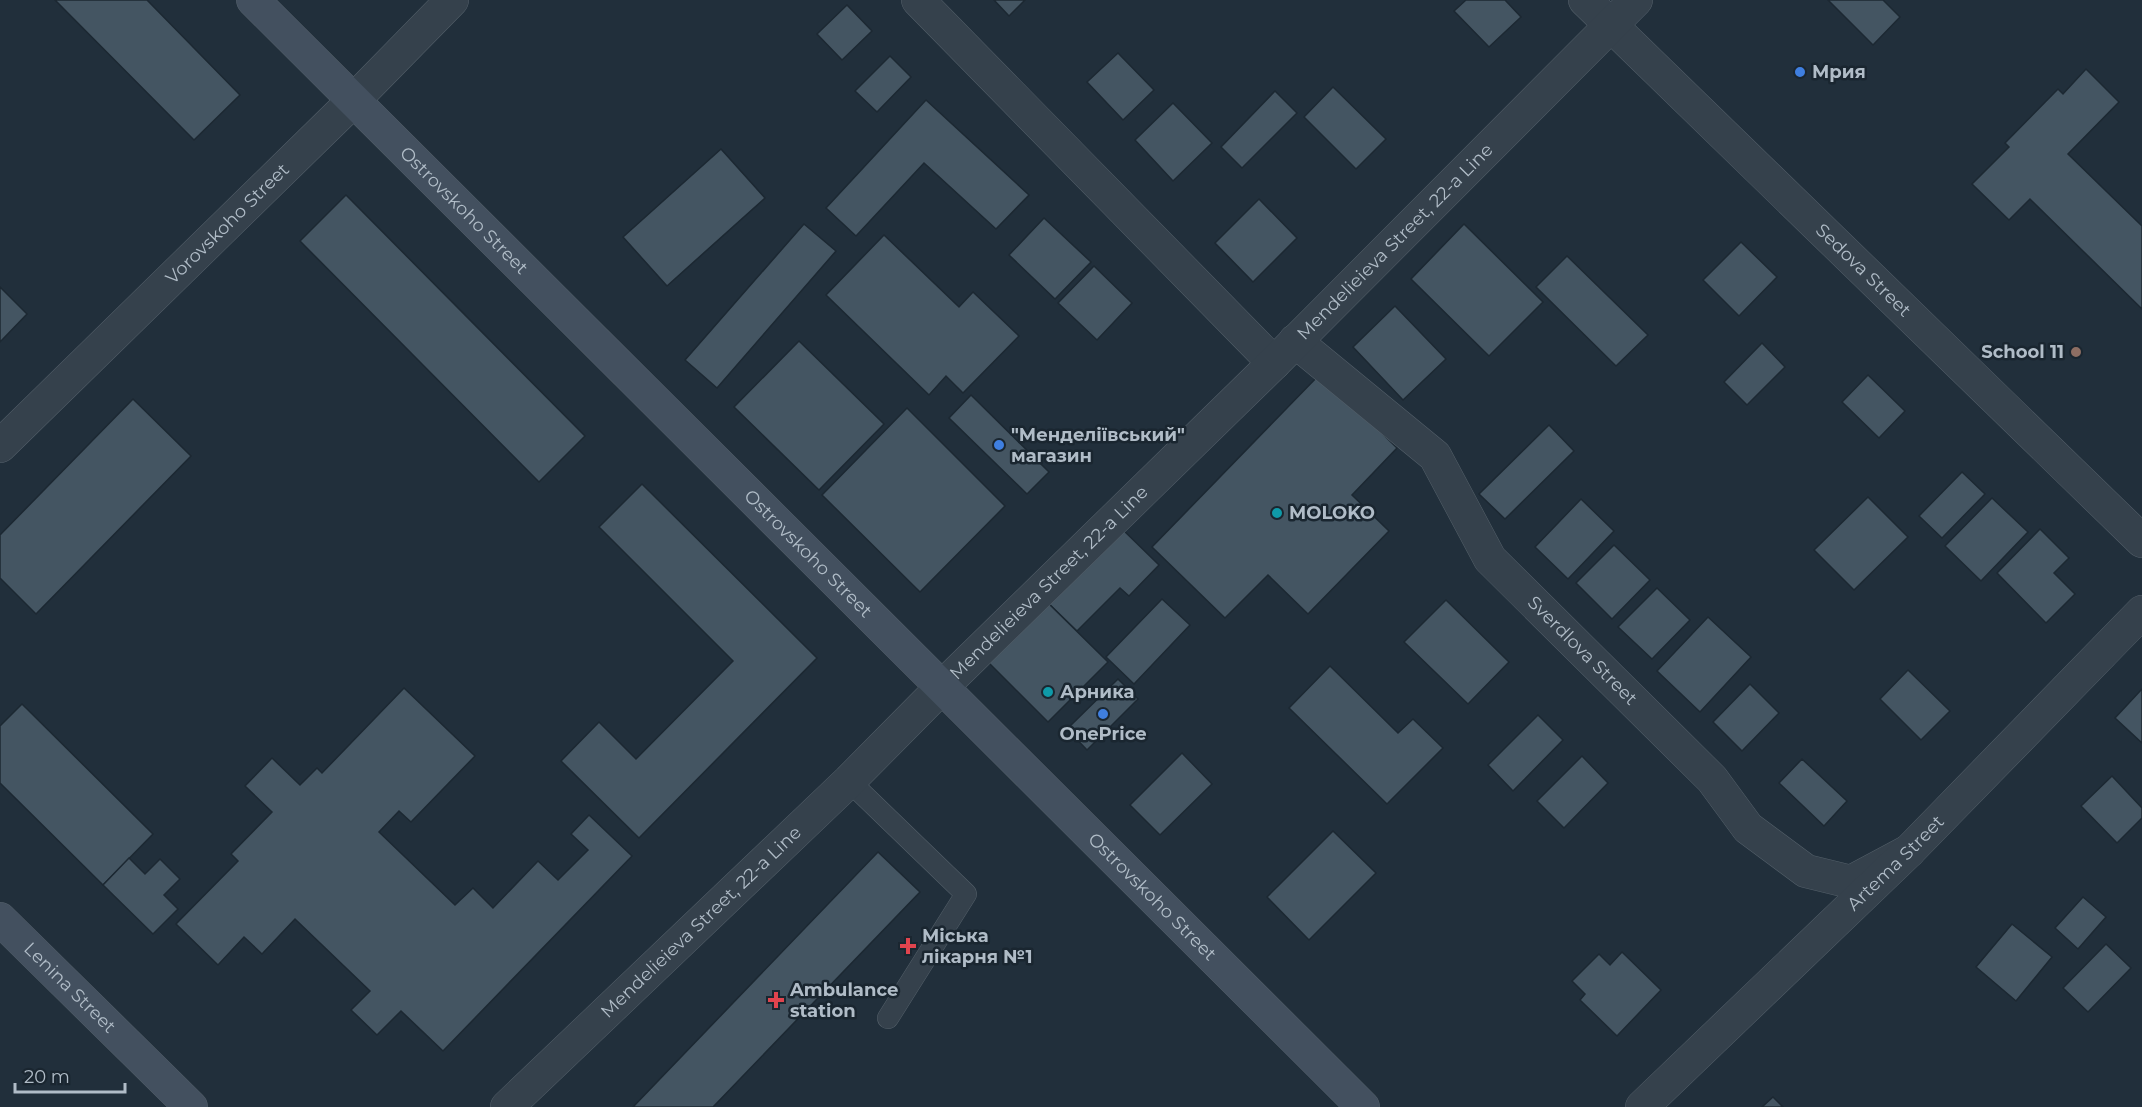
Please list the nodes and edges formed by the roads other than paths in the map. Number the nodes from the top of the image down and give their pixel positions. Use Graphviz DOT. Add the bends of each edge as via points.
graph roads {
  1 [pos="254,0"];
  2 [pos="452,0"];
  3 [pos="918,0"];
  4 [pos="1585,0"];
  5 [pos="1636,0"];
  6 [pos="1611,26"];
  7 [pos="355,99"];
  8 [pos="1284,352"];
  9 [pos="0,446"];
  10 [pos="2142,541"];
  11 [pos="2142,612"];
  12 [pos="943,686"];
  13 [pos="849,781"];
  14 [pos="1909,851"];
  15 [pos="0,919"];
  16 [pos="888,1018"];
  17 [pos="191,1107"];
  18 [pos="507,1107"];
  19 [pos="1363,1107"];
  20 [pos="1642,1107"];
  1 -- 7 [label="street, Ostrovskoho Street"];
  2 -- 7 [label="street, Vorovskoho Street"];
  3 -- 8 [label="street, Sverdlova Street"];
  4 -- 6 [label="street, Sedova Street"];
  5 -- 6 [label="street, Mendelieieva Street, 22-a Line"];
  6 -- 8 [label="street, Mendelieieva Street, 22-a Line"];
  6 -- 10 [label="street, Sedova Street"];
  7 -- 9 [label="street, Vorovskoho Street"];
  7 -- 12 [label="street, Ostrovskoho Street"];
  8 -- 12 [label="street, Mendelieieva Street, 22-a Line"];
  8 -- 14 [label="street, Sverdlova Street" via="1435,456 1490,559 1712,779 1748,828 1806,871 1851,882"];
  11 -- 14 [label="street, Artema Street"];
  12 -- 13 [label="street, Mendelieieva Street, 22-a Line"];
  12 -- 19 [label="street, Ostrovskoho Street"];
  13 -- 16 [label="lane" via="966,894"];
  13 -- 18 [label="street, Mendelieieva Street, 22-a Line"];
  14 -- 20 [label="street, Artema Street"];
  15 -- 17 [label="street, Lenina Street"];
}
